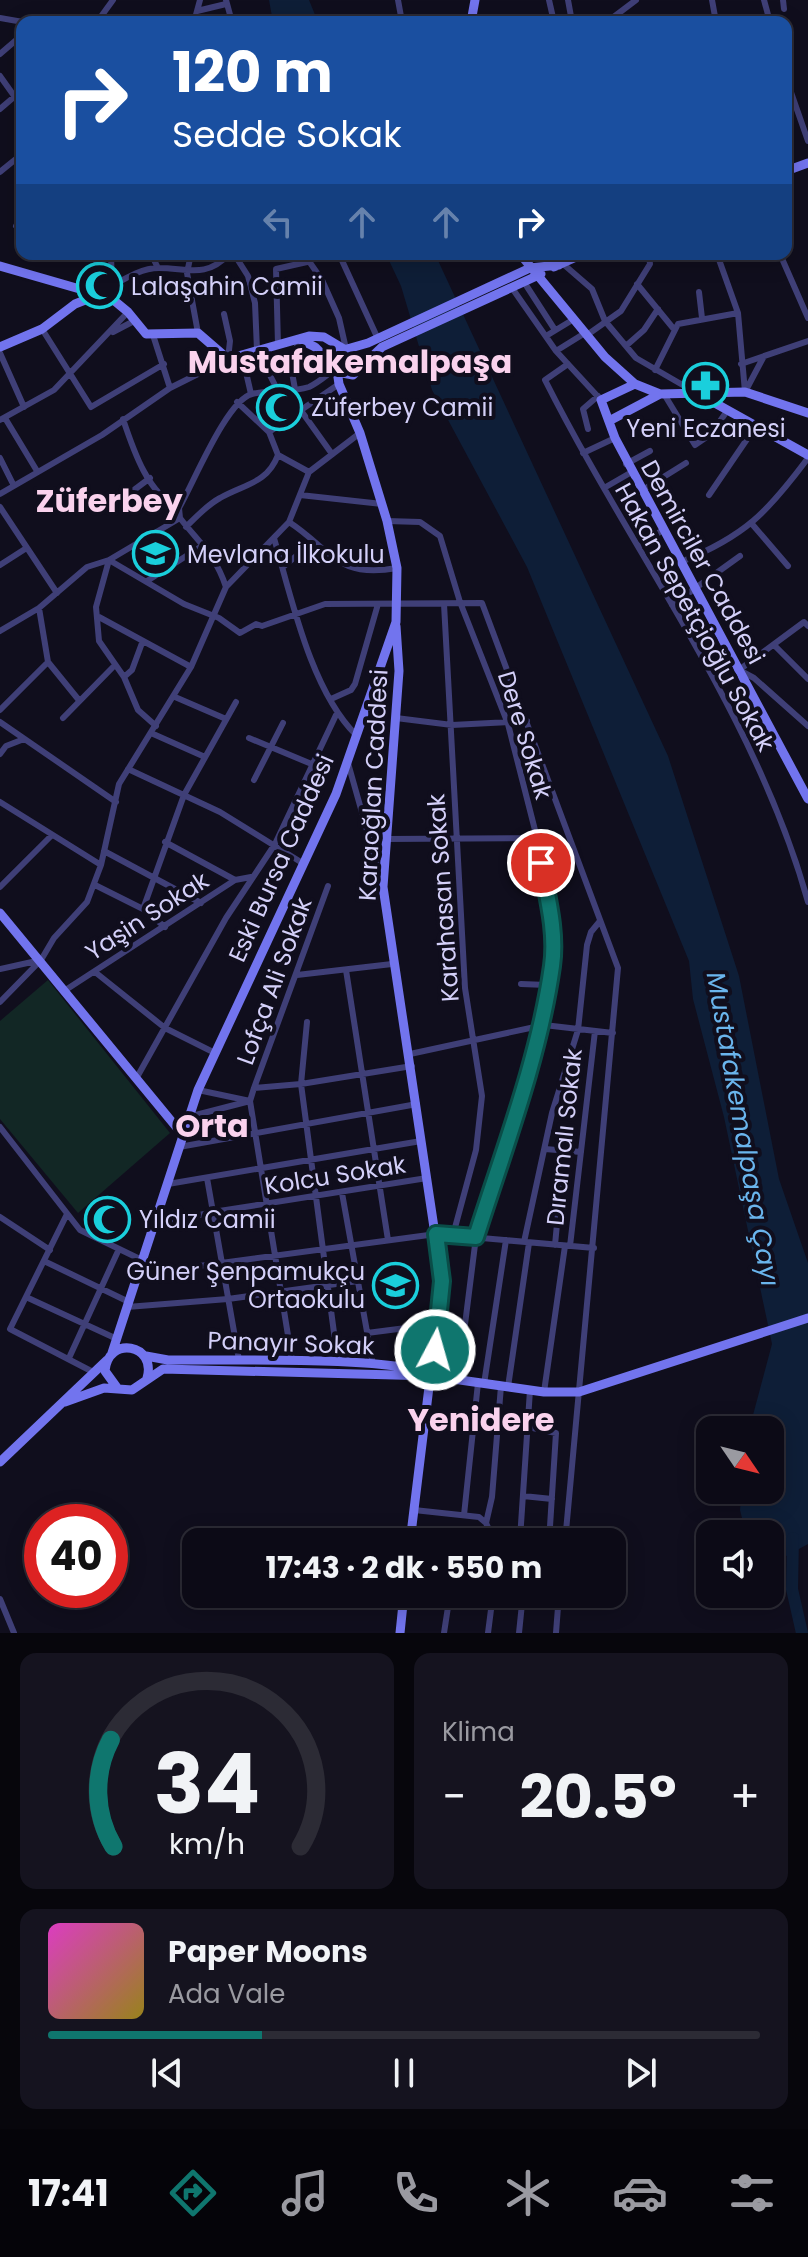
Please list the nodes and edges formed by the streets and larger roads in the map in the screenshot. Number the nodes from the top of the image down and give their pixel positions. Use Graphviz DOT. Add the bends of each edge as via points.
graph roads {
  1 [pos="200,0"];
  2 [pos="636,0"];
  3 [pos="783,0"];
  4 [pos="226,2"];
  5 [pos="784,9"];
  6 [pos="197,11"];
  7 [pos="196,16"];
  8 [pos="616,16"];
  9 [pos="16,40"];
  10 [pos="0,54"];
  11 [pos="0,76"];
  12 [pos="792,95"];
  13 [pos="14,97"];
  14 [pos="16,100"];
  15 [pos="0,109"];
  16 [pos="808,141"];
  17 [pos="16,159"];
  18 [pos="0,172"];
  19 [pos="95,260"];
  20 [pos="111,260"];
  21 [pos="154,260"];
  22 [pos="190,260"];
  23 [pos="236,260"];
  24 [pos="342,260"];
  25 [pos="524,260"];
  26 [pos="570,260"];
  27 [pos="650,260"];
  28 [pos="719,260"];
  29 [pos="783,260"];
  30 [pos="223,261"];
  31 [pos="307,262"];
  32 [pos="541,262"];
  33 [pos="561,264"];
  34 [pos="0,266"];
  35 [pos="158,268"];
  36 [pos="530,268"];
  37 [pos="187,273"];
  38 [pos="524,282"];
  39 [pos="112,283"];
  40 [pos="637,284"];
  41 [pos="512,288"];
  42 [pos="494,291"];
  43 [pos="699,292"];
  44 [pos="107,296"];
  45 [pos="805,305"];
  46 [pos="658,309"];
  47 [pos="738,313"];
  48 [pos="224,314"];
  49 [pos="131,316"];
  50 [pos="702,318"];
  51 [pos="808,318"];
  52 [pos="574,319"];
  53 [pos="605,321"];
  54 [pos="673,328"];
  55 [pos="42,329"];
  56 [pos="555,330"];
  57 [pos="198,333"];
  58 [pos="586,334"];
  59 [pos="153,335"];
  60 [pos="546,336"];
  61 [pos="299,339"];
  62 [pos="808,341"];
  63 [pos="380,343"];
  64 [pos="278,345"];
  65 [pos="627,345"];
  66 [pos="346,349"];
  67 [pos="0,350"];
  68 [pos="257,350"];
  69 [pos="556,351"];
  70 [pos="242,355"];
  71 [pos="763,358"];
  72 [pos="228,359"];
  73 [pos="164,364"];
  74 [pos="568,364"];
  75 [pos="741,364"];
  76 [pos="335,369"];
  77 [pos="359,369"];
  78 [pos="655,370"];
  79 [pos="70,373"];
  80 [pos="339,384"];
  81 [pos="635,384"];
  82 [pos="170,388"];
  83 [pos="295,389"];
  84 [pos="278,391"];
  85 [pos="695,392"];
  86 [pos="745,392"];
  87 [pos="251,394"];
  88 [pos="662,394"];
  89 [pos="599,398"];
  90 [pos="237,402"];
  91 [pos="24,407"];
  92 [pos="727,411"];
  93 [pos="302,412"];
  94 [pos="808,413"];
  95 [pos="3,419"];
  96 [pos="123,419"];
  97 [pos="609,421"];
  98 [pos="756,426"];
  99 [pos="588,429"];
  100 [pos="269,432"];
  101 [pos="360,433"];
  102 [pos="615,438"];
  103 [pos="650,451"];
  104 [pos="583,453"];
  105 [pos="332,454"];
  106 [pos="278,455"];
  107 [pos="808,456"];
  108 [pos="0,458"];
  109 [pos="686,463"];
  110 [pos="628,469"];
  111 [pos="37,471"];
  112 [pos="309,472"];
  113 [pos="150,478"];
  114 [pos="13,484"];
  115 [pos="604,488"];
  116 [pos="641,491"];
  117 [pos="130,493"];
  118 [pos="0,494"];
  119 [pos="300,495"];
  120 [pos="709,495"];
  121 [pos="382,504"];
  122 [pos="0,507"];
  123 [pos="179,508"];
  124 [pos="180,518"];
  125 [pos="387,521"];
  126 [pos="289,522"];
  127 [pos="752,524"];
  128 [pos="186,527"];
  129 [pos="664,529"];
  130 [pos="274,538"];
  131 [pos="313,542"];
  132 [pos="205,544"];
  133 [pos="640,546"];
  134 [pos="25,549"];
  135 [pos="740,556"];
  136 [pos="109,560"];
  137 [pos="681,562"];
  138 [pos="0,565"];
  139 [pos="788,566"];
  140 [pos="283,567"];
  141 [pos="397,568"];
  142 [pos="147,581"];
  143 [pos="226,587"];
  144 [pos="695,591"];
  145 [pos="57,593"];
  146 [pos="460,602"];
  147 [pos="378,604"];
  148 [pos="444,604"];
  149 [pos="397,605"];
  150 [pos="672,605"];
  151 [pos="39,608"];
  152 [pos="296,614"];
  153 [pos="99,617"];
  154 [pos="213,617"];
  155 [pos="396,622"];
  156 [pos="806,624"];
  157 [pos="0,631"];
  158 [pos="142,643"];
  159 [pos="774,645"];
  160 [pos="48,662"];
  161 [pos="114,666"];
  162 [pos="191,667"];
  163 [pos="739,670"];
  164 [pos="124,677"];
  165 [pos="808,679"];
  166 [pos="175,697"];
  167 [pos="78,699"];
  168 [pos="331,699"];
  169 [pos="236,702"];
  170 [pos="0,710"];
  171 [pos="336,715"];
  172 [pos="63,718"];
  173 [pos="396,718"];
  174 [pos="226,719"];
  175 [pos="527,721"];
  176 [pos="283,723"];
  177 [pos="2,724"];
  178 [pos="508,724"];
  179 [pos="452,725"];
  180 [pos="807,725"];
  181 [pos="154,729"];
  182 [pos="356,735"];
  183 [pos="249,738"];
  184 [pos="24,739"];
  185 [pos="6,746"];
  186 [pos="272,747"];
  187 [pos="0,754"];
  188 [pos="205,757"];
  189 [pos="347,760"];
  190 [pos="314,765"];
  191 [pos="128,769"];
  192 [pos="254,780"];
  193 [pos="184,795"];
  194 [pos="808,799"];
  195 [pos="0,802"];
  196 [pos="116,802"];
  197 [pos="52,835"];
  198 [pos="458,838"];
  199 [pos="537,838"];
  200 [pos="386,839"];
  201 [pos="165,842"];
  202 [pos="275,844"];
  203 [pos="104,851"];
  204 [pos="304,864"];
  205 [pos="101,865"];
  206 [pos="251,877"];
  207 [pos="153,878"];
  208 [pos="235,880"];
  209 [pos="95,885"];
  210 [pos="328,886"];
  211 [pos="0,887"];
  212 [pos="383,887"];
  213 [pos="808,902"];
  214 [pos="201,903"];
  215 [pos="143,909"];
  216 [pos="0,913"];
  217 [pos="600,921"];
  218 [pos="165,927"];
  219 [pos="41,960"];
  220 [pos="392,964"];
  221 [pos="0,969"];
  222 [pos="346,970"];
  223 [pos="95,972"];
  224 [pos="297,975"];
  225 [pos="521,984"];
  226 [pos="547,985"];
  227 [pos="64,991"];
  228 [pos="0,1002"];
  229 [pos="307,1022"];
  230 [pos="538,1027"];
  231 [pos="165,1028"];
  232 [pos="578,1030"];
  233 [pos="595,1031"];
  234 [pos="613,1033"];
  235 [pos="476,1041"];
  236 [pos="213,1052"];
  237 [pos="410,1054"];
  238 [pos="412,1066"];
  239 [pos="363,1075"];
  240 [pos="135,1080"];
  241 [pos="301,1084"];
  242 [pos="254,1088"];
  243 [pos="198,1090"];
  244 [pos="250,1101"];
  245 [pos="417,1104"];
  246 [pos="368,1111"];
  247 [pos="188,1117"];
  248 [pos="305,1122"];
  249 [pos="0,1127"];
  250 [pos="254,1131"];
  251 [pos="182,1134"];
  252 [pos="422,1141"];
  253 [pos="179,1147"];
  254 [pos="373,1149"];
  255 [pos="545,1149"];
  256 [pos="564,1150"];
  257 [pos="581,1152"];
  258 [pos="310,1159"];
  259 [pos="260,1168"];
  260 [pos="207,1178"];
  261 [pos="427,1178"];
  262 [pos="168,1184"];
  263 [pos="379,1187"];
  264 [pos="342,1193"];
  265 [pos="316,1198"];
  266 [pos="267,1203"];
  267 [pos="213,1212"];
  268 [pos="67,1214"];
  269 [pos="0,1217"];
  270 [pos="155,1225"];
  271 [pos="436,1234"];
  272 [pos="453,1235"];
  273 [pos="476,1237"];
  274 [pos="388,1240"];
  275 [pos="506,1240"];
  276 [pos="526,1243"];
  277 [pos="352,1245"];
  278 [pos="555,1245"];
  279 [pos="567,1246"];
  280 [pos="594,1248"];
  281 [pos="119,1249"];
  282 [pos="323,1249"];
  283 [pos="50,1250"];
  284 [pos="275,1255"];
  285 [pos="44,1261"];
  286 [pos="144,1261"];
  287 [pos="223,1262"];
  288 [pos="140,1274"];
  289 [pos="358,1281"];
  290 [pos="328,1285"];
  291 [pos="101,1289"];
  292 [pos="281,1292"];
  293 [pos="26,1297"];
  294 [pos="228,1299"];
  295 [pos="127,1308"];
  296 [pos="808,1318"];
  297 [pos="85,1324"];
  298 [pos="437,1324"];
  299 [pos="367,1333"];
  300 [pos="117,1339"];
  301 [pos="134,1347"];
  302 [pos="110,1356"];
  303 [pos="146,1356"];
  304 [pos="69,1358"];
  305 [pos="239,1360"];
  306 [pos="292,1360"];
  307 [pos="338,1363"];
  308 [pos="373,1365"];
  309 [pos="95,1373"];
  310 [pos="432,1376"];
  311 [pos="458,1380"];
  312 [pos="146,1381"];
  313 [pos="481,1383"];
  314 [pos="504,1387"];
  315 [pos="118,1389"];
  316 [pos="530,1390"];
  317 [pos="544,1392"];
  318 [pos="579,1392"];
  319 [pos="65,1402"];
  320 [pos="528,1427"];
  321 [pos="0,1462"];
  322 [pos="523,1496"];
  323 [pos="552,1499"];
  324 [pos="414,1510"];
  325 [pos="464,1515"];
  326 [pos="486,1523"];
  327 [pos="412,1528"];
  328 [pos="488,1528"];
  329 [pos="521,1528"];
  330 [pos="550,1528"];
  331 [pos="566,1528"];
  332 [pos="0,1599"];
  333 [pos="403,1608"];
  334 [pos="448,1608"];
  335 [pos="491,1608"];
  336 [pos="522,1608"];
  337 [pos="558,1608"];
  338 [pos="14,1633"];
  339 [pos="400,1633"];
  340 [pos="444,1633"];
  341 [pos="488,1633"];
  342 [pos="519,1633"];
  343 [pos="556,1633"];
  1 -- 6 [label="street"];
  2 -- 8 [label="street"];
  3 -- 5 [label="street"];
  4 -- 6 [label="street"];
  6 -- 7 [label="street"];
  9 -- 10 [label="street"];
  11 -- 13 [label="street"];
  12 -- 16 [label="street"];
  13 -- 14 [label="street"];
  13 -- 15 [label="street"];
  17 -- 18 [label="street"];
  19 -- 39 [label="street"];
  20 -- 39 [label="street"];
  21 -- 35 [label="street"];
  22 -- 37 [label="street"];
  23 -- 68 [label="street" via="248,276 255,303"];
  24 -- 63 [label="street"];
  25 -- 36 [label="street"];
  26 -- 33 [label="street"];
  27 -- 40 [label="street"];
  28 -- 47 [label="street"];
  29 -- 45 [label="street"];
  30 -- 37 [label="street"];
  31 -- 64 [label="street" via="276,269"];
  31 -- 66 [label="street" via="322,280"];
  32 -- 33 [label="street"];
  32 -- 33 [label="street"];
  32 -- 36 [label="street"];
  32 -- 38 [label="street"];
  32 -- 52 [label="street"];
  33 -- 53 [label="street" via="592,289"];
  34 -- 44 [label="street"];
  35 -- 37 [label="street"];
  35 -- 39 [label="street"];
  36 -- 42 [label="street"];
  37 -- 57 [label="street"];
  38 -- 41 [label="street"];
  38 -- 56 [label="street"];
  39 -- 44 [label="street"];
  40 -- 46 [label="street"];
  40 -- 53 [label="street" via="621,311"];
  41 -- 42 [label="street"];
  41 -- 60 [label="street, Demirciler Caddesi"];
  42 -- 63 [label="street"];
  43 -- 50 [label="street"];
  44 -- 49 [label="street"];
  44 -- 55 [label="street" via="75,304"];
  45 -- 51 [label="street"];
  46 -- 54 [label="street"];
  46 -- 65 [label="street"];
  47 -- 50 [label="street"];
  47 -- 75 [label="street"];
  48 -- 72 [label="street"];
  49 -- 59 [label="street"];
  49 -- 79 [label="street"];
  50 -- 54 [label="street"];
  52 -- 56 [label="street"];
  52 -- 58 [label="street"];
  53 -- 58 [label="street"];
  53 -- 65 [label="street"];
  54 -- 78 [label="street"];
  55 -- 67 [label="street"];
  55 -- 79 [label="street"];
  56 -- 60 [label="street"];
  57 -- 59 [label="street"];
  57 -- 72 [label="street"];
  58 -- 69 [label="street"];
  58 -- 81 [label="street"];
  59 -- 73 [label="street"];
  60 -- 69 [label="street, Demirciler Caddesi"];
  61 -- 64 [label="street"];
  61 -- 66 [label="street" via="324,337"];
  61 -- 76 [label="street" via="315,347"];
  61 -- 83 [label="street" via="291,367"];
  62 -- 71 [label="street"];
  63 -- 66 [label="street"];
  63 -- 77 [label="street"];
  64 -- 68 [label="street"];
  65 -- 78 [label="street"];
  66 -- 76 [label="street" via="337,353"];
  66 -- 77 [label="street" via="359,356"];
  67 -- 91 [label="street"];
  68 -- 70 [label="street"];
  68 -- 84 [label="street"];
  69 -- 74 [label="street, Demirciler Caddesi"];
  70 -- 72 [label="street"];
  70 -- 87 [label="street"];
  71 -- 75 [label="street"];
  71 -- 86 [label="street"];
  72 -- 82 [label="street"];
  73 -- 79 [label="street" via="91,407"];
  73 -- 82 [label="street"];
  74 -- 89 [label="street, Demirciler Caddesi"];
  74 -- 104 [label="street, Hakan Sepetçioğlu Sokak" via="545,380"];
  75 -- 86 [label="street"];
  76 -- 77 [label="street" via="349,376"];
  76 -- 80 [label="street, Eski Bursa Caddesi"];
  76 -- 83 [label="street" via="310,386"];
  78 -- 85 [label="street"];
  79 -- 91 [label="street" via="54,390"];
  80 -- 93 [label="street"];
  80 -- 101 [label="street, Eski Bursa Caddesi"];
  81 -- 88 [label="street"];
  81 -- 89 [label="street"];
  82 -- 96 [label="street"];
  83 -- 84 [label="street"];
  84 -- 87 [label="street"];
  85 -- 86 [label="street"];
  85 -- 88 [label="street"];
  85 -- 92 [label="street"];
  86 -- 94 [label="street"];
  87 -- 90 [label="street"];
  88 -- 92 [label="street" via="695,445 711,434"];
  88 -- 97 [label="street"];
  89 -- 97 [label="street, Demirciler Caddesi"];
  89 -- 99 [label="street" via="583,409"];
  90 -- 100 [label="street"];
  90 -- 123 [label="street"];
  91 -- 95 [label="street"];
  92 -- 98 [label="street"];
  93 -- 100 [label="street"];
  93 -- 105 [label="street"];
  95 -- 111 [label="street"];
  96 -- 111 [label="street"];
  96 -- 113 [label="street" via="135,457"];
  97 -- 102 [label="street, Demirciler Caddesi"];
  98 -- 107 [label="street"];
  98 -- 120 [label="street"];
  100 -- 106 [label="street"];
  101 -- 105 [label="street"];
  101 -- 121 [label="street, Eski Bursa Caddesi"];
  102 -- 104 [label="street"];
  102 -- 110 [label="street, Demirciler Caddesi"];
  103 -- 110 [label="street"];
  104 -- 115 [label="street, Hakan Sepetçioğlu Sokak"];
  105 -- 112 [label="street"];
  106 -- 112 [label="street"];
  106 -- 128 [label="street" via="273,470 259,482 218,498"];
  107 -- 127 [label="street"];
  108 -- 114 [label="street"];
  109 -- 116 [label="street"];
  110 -- 115 [label="street"];
  110 -- 116 [label="street, Demirciler Caddesi"];
  111 -- 114 [label="street"];
  112 -- 119 [label="street"];
  113 -- 117 [label="street"];
  113 -- 123 [label="street"];
  114 -- 118 [label="street"];
  115 -- 133 [label="street, Hakan Sepetçioğlu Sokak"];
  116 -- 129 [label="street, Demirciler Caddesi"];
  119 -- 121 [label="street"];
  119 -- 126 [label="street"];
  121 -- 125 [label="street, Eski Bursa Caddesi"];
  122 -- 134 [label="street"];
  123 -- 124 [label="street"];
  124 -- 128 [label="street"];
  124 -- 136 [label="street"];
  125 -- 141 [label="street, Eski Bursa Caddesi"];
  125 -- 146 [label="street, Dere Sokak" via="420,522 440,536"];
  126 -- 130 [label="street"];
  126 -- 131 [label="street"];
  127 -- 137 [label="street" via="722,546"];
  127 -- 139 [label="street"];
  128 -- 132 [label="street"];
  129 -- 133 [label="street"];
  129 -- 137 [label="street, Demirciler Caddesi"];
  130 -- 140 [label="street"];
  130 -- 143 [label="street"];
  131 -- 140 [label="street"];
  131 -- 141 [label="street" via="330,558 351,567 376,572"];
  132 -- 142 [label="street"];
  132 -- 143 [label="street"];
  133 -- 150 [label="street, Hakan Sepetçioğlu Sokak"];
  134 -- 138 [label="street"];
  134 -- 145 [label="street"];
  135 -- 144 [label="street"];
  136 -- 142 [label="street"];
  136 -- 145 [label="street" via="87,567"];
  136 -- 153 [label="street" via="96,607"];
  137 -- 144 [label="street, Demirciler Caddesi"];
  140 -- 152 [label="street"];
  141 -- 149 [label="street, Eski Bursa Caddesi"];
  142 -- 154 [label="street"];
  143 -- 154 [label="street"];
  144 -- 150 [label="street"];
  144 -- 163 [label="street, Demirciler Caddesi"];
  145 -- 151 [label="street"];
  146 -- 148 [label="street"];
  146 -- 175 [label="street" via="482,603"];
  146 -- 178 [label="street, Dere Sokak"];
  147 -- 149 [label="street"];
  147 -- 152 [label="street" via="325,604"];
  147 -- 168 [label="street" via="355,684"];
  148 -- 149 [label="street"];
  148 -- 179 [label="street, Karahasan Sokak"];
  149 -- 155 [label="street, Eski Bursa Caddesi"];
  150 -- 213 [label="street, Hakan Sepetçioğlu Sokak" via="781,816"];
  151 -- 157 [label="street"];
  151 -- 160 [label="street"];
  152 -- 154 [label="street" via="240,633"];
  152 -- 168 [label="street"];
  153 -- 158 [label="street"];
  153 -- 161 [label="street" via="99,641"];
  154 -- 162 [label="street"];
  155 -- 173 [label="street, Karaoğlan Caddesi"];
  155 -- 182 [label="street, Eski Bursa Caddesi"];
  156 -- 159 [label="street"];
  158 -- 162 [label="street"];
  158 -- 164 [label="street"];
  159 -- 163 [label="street"];
  159 -- 165 [label="street"];
  160 -- 167 [label="street"];
  160 -- 170 [label="street"];
  161 -- 164 [label="street"];
  161 -- 167 [label="street"];
  162 -- 166 [label="street"];
  163 -- 180 [label="street"];
  163 -- 194 [label="street, Demirciler Caddesi"];
  164 -- 181 [label="street" via="138,710"];
  166 -- 174 [label="street"];
  166 -- 181 [label="street"];
  167 -- 172 [label="street"];
  168 -- 171 [label="street"];
  169 -- 174 [label="street"];
  171 -- 182 [label="street"];
  171 -- 190 [label="street"];
  173 -- 179 [label="street"];
  173 -- 200 [label="street, Karaoğlan Caddesi"];
  174 -- 188 [label="street"];
  175 -- 178 [label="street"];
  175 -- 217 [label="street"];
  176 -- 186 [label="street"];
  177 -- 184 [label="street"];
  177 -- 185 [label="street"];
  178 -- 179 [label="street"];
  178 -- 199 [label="street, Dere Sokak"];
  179 -- 198 [label="street, Karahasan Sokak"];
  181 -- 188 [label="street"];
  181 -- 191 [label="street"];
  182 -- 189 [label="street, Eski Bursa Caddesi"];
  183 -- 186 [label="street"];
  184 -- 185 [label="street"];
  184 -- 196 [label="street"];
  185 -- 187 [label="street"];
  186 -- 190 [label="street"];
  186 -- 192 [label="street"];
  188 -- 193 [label="street"];
  189 -- 204 [label="street, Eski Bursa Caddesi"];
  189 -- 212 [label="street"];
  190 -- 202 [label="street"];
  191 -- 193 [label="street"];
  191 -- 196 [label="street"];
  193 -- 201 [label="street"];
  193 -- 202 [label="street"];
  195 -- 197 [label="street"];
  196 -- 203 [label="street"];
  197 -- 205 [label="street"];
  197 -- 211 [label="street"];
  198 -- 199 [label="street"];
  198 -- 200 [label="street"];
  198 -- 235 [label="street, Karahasan Sokak" via="465,988"];
  199 -- 226 [label="street, Dere Sokak" via="553,938"];
  200 -- 212 [label="street, Karaoğlan Caddesi"];
  201 -- 207 [label="street"];
  201 -- 208 [label="street"];
  202 -- 204 [label="street"];
  202 -- 206 [label="street"];
  203 -- 205 [label="street"];
  203 -- 207 [label="street"];
  204 -- 236 [label="street, Eski Bursa Caddesi"];
  205 -- 209 [label="street"];
  206 -- 208 [label="street, Yaşin Sokak"];
  206 -- 231 [label="street"];
  207 -- 214 [label="street"];
  207 -- 215 [label="street"];
  208 -- 214 [label="street, Yaşin Sokak"];
  209 -- 215 [label="street"];
  209 -- 219 [label="street"];
  210 -- 224 [label="street, Lofça Ali Sokak"];
  212 -- 220 [label="street, Karaoğlan Caddesi"];
  214 -- 218 [label="street, Yaşin Sokak"];
  215 -- 218 [label="street"];
  216 -- 219 [label="street"];
  217 -- 232 [label="street" via="587,945"];
  217 -- 234 [label="street" via="618,968"];
  218 -- 223 [label="street, Yaşin Sokak"];
  219 -- 221 [label="street"];
  219 -- 227 [label="street"];
  219 -- 228 [label="street"];
  220 -- 222 [label="street"];
  220 -- 237 [label="street, Karaoğlan Caddesi"];
  222 -- 224 [label="street"];
  222 -- 239 [label="street"];
  223 -- 227 [label="street, Yaşin Sokak"];
  223 -- 231 [label="street"];
  224 -- 242 [label="street, Lofça Ali Sokak"];
  225 -- 226 [label="street"];
  226 -- 230 [label="street, Dere Sokak"];
  227 -- 240 [label="street"];
  229 -- 241 [label="street"];
  230 -- 232 [label="street"];
  230 -- 235 [label="street"];
  230 -- 273 [label="street, Dere Sokak"];
  231 -- 236 [label="street"];
  231 -- 240 [label="street"];
  232 -- 233 [label="street"];
  232 -- 255 [label="street"];
  233 -- 234 [label="street"];
  233 -- 257 [label="street, Dıramalı Sokak"];
  234 -- 280 [label="street"];
  235 -- 237 [label="street"];
  235 -- 272 [label="street, Karahasan Sokak" via="480,1123"];
  236 -- 243 [label="street, Eski Bursa Caddesi"];
  237 -- 238 [label="street, Karaoğlan Caddesi"];
  238 -- 239 [label="street"];
  238 -- 245 [label="street, Karaoğlan Caddesi"];
  239 -- 241 [label="street"];
  239 -- 246 [label="street"];
  240 -- 251 [label="street"];
  241 -- 242 [label="street"];
  241 -- 248 [label="street"];
  242 -- 244 [label="street, Lofça Ali Sokak"];
  243 -- 244 [label="street"];
  243 -- 247 [label="street, Eski Bursa Caddesi"];
  244 -- 247 [label="street"];
  244 -- 250 [label="street, Lofça Ali Sokak"];
  245 -- 246 [label="street"];
  245 -- 252 [label="street, Karaoğlan Caddesi"];
  246 -- 248 [label="street"];
  246 -- 254 [label="street"];
  247 -- 251 [label="street, Eski Bursa Caddesi"];
  248 -- 250 [label="street"];
  248 -- 258 [label="street"];
  249 -- 268 [label="street"];
  250 -- 253 [label="street"];
  250 -- 259 [label="street, Lofça Ali Sokak"];
  251 -- 253 [label="street, Eski Bursa Caddesi"];
  252 -- 254 [label="street"];
  252 -- 261 [label="street, Karaoğlan Caddesi"];
  253 -- 262 [label="street, Eski Bursa Caddesi"];
  254 -- 258 [label="street"];
  254 -- 263 [label="street"];
  255 -- 256 [label="street"];
  255 -- 276 [label="street"];
  256 -- 257 [label="street"];
  256 -- 278 [label="street"];
  257 -- 279 [label="street, Dıramalı Sokak"];
  258 -- 259 [label="street"];
  258 -- 265 [label="street"];
  259 -- 260 [label="street"];
  259 -- 266 [label="street, Lofça Ali Sokak"];
  260 -- 262 [label="street"];
  260 -- 267 [label="street"];
  261 -- 263 [label="street, Kolcu Sokak"];
  261 -- 271 [label="street, Karaoğlan Caddesi"];
  262 -- 270 [label="street, Eski Bursa Caddesi"];
  263 -- 264 [label="street, Kolcu Sokak"];
  263 -- 274 [label="street"];
  264 -- 265 [label="street, Kolcu Sokak"];
  264 -- 277 [label="street"];
  265 -- 266 [label="street, Kolcu Sokak"];
  265 -- 282 [label="street"];
  266 -- 267 [label="street, Kolcu Sokak"];
  266 -- 284 [label="street, Lofça Ali Sokak"];
  267 -- 270 [label="street, Kolcu Sokak"];
  267 -- 287 [label="street"];
  268 -- 281 [label="street" via="80,1230"];
  268 -- 283 [label="street"];
  269 -- 283 [label="street"];
  270 -- 286 [label="street, Eski Bursa Caddesi"];
  271 -- 272 [label="street"];
  271 -- 274 [label="street"];
  271 -- 298 [label="street" via="442,1281"];
  272 -- 273 [label="street"];
  273 -- 275 [label="street"];
  273 -- 311 [label="street, Dere Sokak"];
  274 -- 277 [label="street"];
  275 -- 276 [label="street"];
  275 -- 313 [label="street"];
  276 -- 278 [label="street"];
  276 -- 314 [label="street"];
  277 -- 282 [label="street"];
  277 -- 289 [label="street"];
  278 -- 279 [label="street"];
  279 -- 280 [label="street"];
  279 -- 317 [label="street, Dıramalı Sokak"];
  280 -- 318 [label="street"];
  281 -- 286 [label="street"];
  281 -- 291 [label="street"];
  282 -- 284 [label="street"];
  282 -- 290 [label="street"];
  283 -- 285 [label="street"];
  284 -- 287 [label="street"];
  284 -- 292 [label="street, Lofça Ali Sokak"];
  285 -- 291 [label="street"];
  285 -- 293 [label="street"];
  286 -- 288 [label="street, Eski Bursa Caddesi"];
  287 -- 288 [label="street"];
  287 -- 294 [label="street"];
  288 -- 295 [label="street, Eski Bursa Caddesi"];
  289 -- 290 [label="street"];
  289 -- 299 [label="street"];
  290 -- 292 [label="street"];
  290 -- 307 [label="street"];
  291 -- 295 [label="street"];
  291 -- 297 [label="street"];
  292 -- 294 [label="street"];
  292 -- 306 [label="street, Lofça Ali Sokak"];
  293 -- 297 [label="street"];
  293 -- 304 [label="street" via="10,1329"];
  294 -- 295 [label="street"];
  294 -- 305 [label="street"];
  295 -- 300 [label="street, Eski Bursa Caddesi"];
  295 -- 301 [label="street" via="124,1330"];
  296 -- 318 [label="street"];
  297 -- 300 [label="street"];
  297 -- 304 [label="street"];
  298 -- 299 [label="street"];
  298 -- 310 [label="street"];
  299 -- 308 [label="street"];
  300 -- 302 [label="street, Eski Bursa Caddesi"];
  301 -- 302 [label="street"];
  301 -- 303 [label="street"];
  302 -- 309 [label="street, Eski Bursa Caddesi"];
  302 -- 315 [label="street" via="107,1378"];
  303 -- 305 [label="street, Panayır Sokak"];
  303 -- 312 [label="street"];
  304 -- 309 [label="street"];
  305 -- 306 [label="street, Panayır Sokak"];
  306 -- 307 [label="street, Panayır Sokak"];
  307 -- 308 [label="street, Panayır Sokak"];
  308 -- 310 [label="street, Panayır Sokak"];
  309 -- 319 [label="street, Eski Bursa Caddesi"];
  310 -- 311 [label="street"];
  310 -- 312 [label="street, Panayır Sokak" via="163,1369"];
  310 -- 324 [label="street"];
  311 -- 313 [label="street"];
  312 -- 315 [label="street" via="132,1390"];
  313 -- 314 [label="street"];
  313 -- 325 [label="street"];
  314 -- 316 [label="street"];
  314 -- 326 [label="street"];
  315 -- 319 [label="street" via="104,1388"];
  316 -- 317 [label="street"];
  316 -- 320 [label="street"];
  317 -- 318 [label="street"];
  318 -- 331 [label="street"];
  319 -- 321 [label="street, Eski Bursa Caddesi"];
  320 -- 322 [label="street"];
  320 -- 323 [label="street" via="556,1433"];
  322 -- 323 [label="street"];
  322 -- 329 [label="street"];
  323 -- 330 [label="street"];
  324 -- 325 [label="street"];
  324 -- 327 [label="street"];
  325 -- 326 [label="street"];
  326 -- 328 [label="street"];
  332 -- 338 [label="street"];
  333 -- 339 [label="street"];
  334 -- 340 [label="street"];
  335 -- 341 [label="street"];
  336 -- 342 [label="street"];
  337 -- 343 [label="street"];
}
